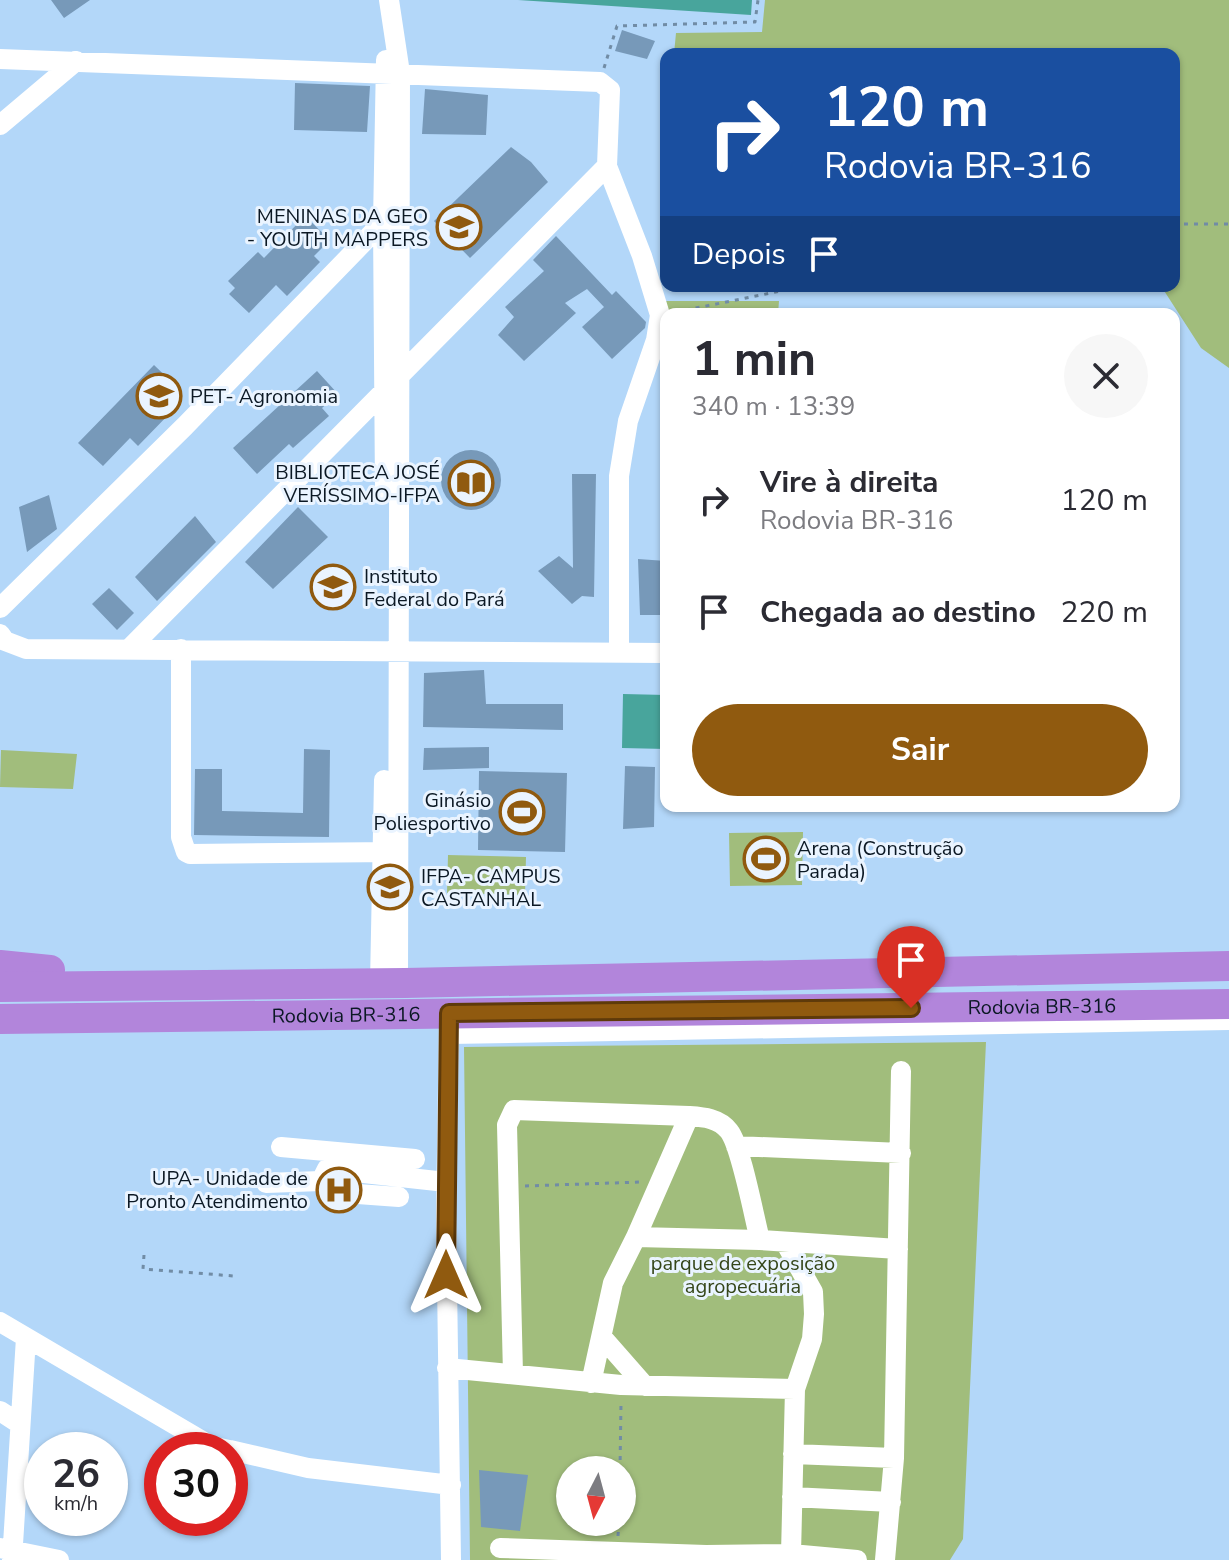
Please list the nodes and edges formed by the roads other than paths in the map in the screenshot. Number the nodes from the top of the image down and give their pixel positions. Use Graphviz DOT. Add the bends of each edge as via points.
graph roads {
  1 [pos="389,0"];
  2 [pos="0,59"];
  3 [pos="76,61"];
  4 [pos="392,72"];
  5 [pos="0,125"];
  6 [pos="607,166"];
  7 [pos="390,215"];
  8 [pos="399,374"];
  9 [pos="384,390"];
  10 [pos="0,608"];
  11 [pos="0,634"];
  12 [pos="130,648"];
  13 [pos="181,649"];
  14 [pos="392,652"];
  15 [pos="619,653"];
  16 [pos="660,653"];
  17 [pos="391,852"];
  18 [pos="0,965"];
  19 [pos="1229,966"];
  20 [pos="389,983"];
  21 [pos="230,985"];
  22 [pos="0,987"];
  23 [pos="1229,1004"];
  24 [pos="0,1019"];
  25 [pos="1229,1020"];
  26 [pos="449,1024"];
  27 [pos="901,1071"];
  28 [pos="689,1116"];
  29 [pos="736,1146"];
  30 [pos="281,1147"];
  31 [pos="901,1153"];
  32 [pos="415,1159"];
  33 [pos="325,1167"];
  34 [pos="446,1182"];
  35 [pos="266,1183"];
  36 [pos="399,1197"];
  37 [pos="636,1237"];
  38 [pos="760,1240"];
  39 [pos="785,1242"];
  40 [pos="898,1249"];
  41 [pos="0,1322"];
  42 [pos="602,1337"];
  43 [pos="26,1338"];
  44 [pos="447,1368"];
  45 [pos="513,1374"];
  46 [pos="591,1383"];
  47 [pos="645,1386"];
  48 [pos="795,1389"];
  49 [pos="0,1411"];
  50 [pos="20,1424"];
  51 [pos="187,1432"];
  52 [pos="248,1454"];
  53 [pos="793,1454"];
  54 [pos="894,1458"];
  55 [pos="451,1485"];
  56 [pos="792,1497"];
  57 [pos="891,1502"];
  58 [pos="500,1548"];
  59 [pos="8,1553"];
  60 [pos="791,1554"];
  61 [pos="706,1557"];
  62 [pos="59,1560"];
  63 [pos="451,1560"];
  64 [pos="857,1560"];
  65 [pos="885,1560"];
  1 -- 4 [label="street"];
  2 -- 3 [label="street"];
  3 -- 4 [label="street"];
  3 -- 5 [label="street"];
  4 -- 6 [label="street" via="600,82 610,90"];
  4 -- 7 [label="street"];
  6 -- 8 [label="street"];
  6 -- 15 [label="street" via="660,315 628,421 619,476"];
  7 -- 8 [label="street"];
  7 -- 9 [label="street"];
  7 -- 10 [label="street"];
  8 -- 9 [label="street"];
  8 -- 14 [label="street"];
  9 -- 12 [label="street"];
  9 -- 14 [label="street"];
  11 -- 12 [label="street" via="14,647 26,649"];
  12 -- 13 [label="street"];
  13 -- 14 [label="street"];
  13 -- 17 [label="street" via="181,837 186,852"];
  14 -- 15 [label="street"];
  14 -- 17 [label="street"];
  15 -- 16 [label="street"];
  17 -- 20 [label="street"];
  18 -- 21 [label="highway" via="72,972 167,969"];
  19 -- 20 [label="highway, Rodovia BR-316"];
  20 -- 21 [label="highway, Rodovia BR-316"];
  21 -- 22 [label="highway"];
  23 -- 26 [label="highway, Rodovia BR-316"];
  24 -- 26 [label="highway, Rodovia BR-316"];
  25 -- 26 [label="street"];
  26 -- 34 [label="street"];
  27 -- 31 [label="street"];
  28 -- 29 [label="street" via="717,1121"];
  28 -- 37 [label="street"];
  28 -- 45 [label="street" via="514,1110 507,1125"];
  29 -- 31 [label="street"];
  29 -- 38 [label="street"];
  30 -- 33 [label="street"];
  31 -- 40 [label="street"];
  32 -- 33 [label="street"];
  33 -- 34 [label="street"];
  33 -- 35 [label="street"];
  33 -- 36 [label="street" via="330,1192"];
  34 -- 44 [label="street"];
  37 -- 38 [label="street"];
  37 -- 42 [label="street" via="613,1283"];
  38 -- 39 [label="street"];
  39 -- 40 [label="street"];
  39 -- 48 [label="street" via="814,1303 812,1339"];
  40 -- 54 [label="street"];
  41 -- 43 [label="street"];
  42 -- 46 [label="street"];
  42 -- 47 [label="street"];
  43 -- 50 [label="street"];
  43 -- 51 [label="street"];
  44 -- 45 [label="street"];
  44 -- 55 [label="street"];
  45 -- 46 [label="street"];
  46 -- 47 [label="street"];
  47 -- 48 [label="street"];
  48 -- 53 [label="street"];
  49 -- 50 [label="street"];
  50 -- 59 [label="street"];
  52 -- 55 [label="street" via="308,1468"];
  53 -- 54 [label="street"];
  53 -- 56 [label="street"];
  54 -- 57 [label="street"];
  55 -- 63 [label="street"];
  56 -- 57 [label="street"];
  56 -- 60 [label="street"];
  57 -- 65 [label="street"];
  58 -- 61 [label="street"];
  59 -- 62 [label="street"];
  60 -- 61 [label="street"];
  60 -- 64 [label="street"];
}
